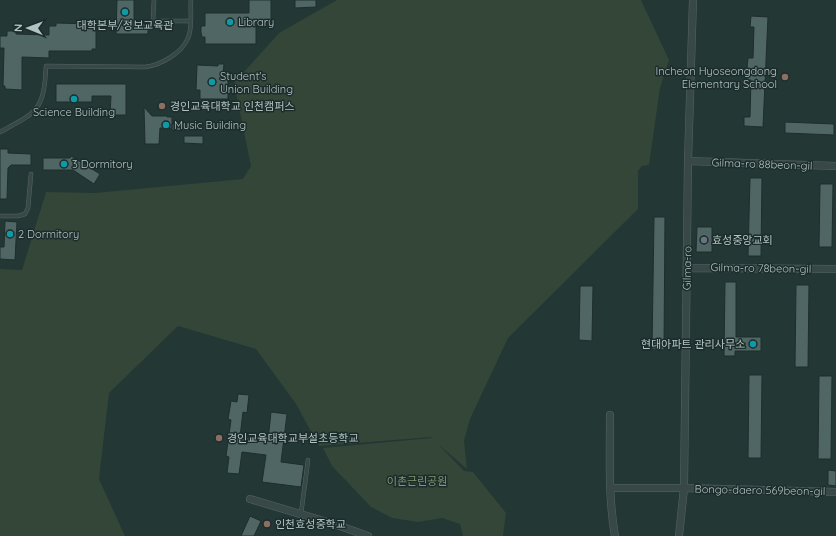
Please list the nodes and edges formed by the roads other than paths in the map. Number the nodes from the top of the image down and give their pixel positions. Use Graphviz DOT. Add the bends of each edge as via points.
graph roads {
  1 [pos="154,0"];
  2 [pos="191,0"];
  3 [pos="693,0"];
  4 [pos="190,22"];
  5 [pos="0,132"];
  6 [pos="688,161"];
  7 [pos="836,166"];
  8 [pos="30,174"];
  9 [pos="0,216"];
  10 [pos="687,268"];
  11 [pos="836,269"];
  12 [pos="610,415"];
  13 [pos="308,460"];
  14 [pos="610,488"];
  15 [pos="684,488"];
  16 [pos="836,492"];
  17 [pos="250,499"];
  18 [pos="301,514"];
  19 [pos="368,536"];
  20 [pos="615,536"];
  21 [pos="680,536"];
  1 -- 4 [label="lane" via="153,21"];
  2 -- 4 [label="lane"];
  3 -- 6 [label="street, Gilma-ro"];
  4 -- 5 [label="lane" via="188,38 184,45 166,60 152,66 46,66 46,88 38,106 23,120"];
  6 -- 7 [label="street, Gilma-ro 88beon-gil"];
  6 -- 10 [label="street, Gilma-ro"];
  8 -- 9 [label="lane" via="28,208 25,214"];
  10 -- 11 [label="street, Gilma-ro 78beon-gil"];
  10 -- 15 [label="street, Gilma-ro"];
  12 -- 14 [label="street"];
  13 -- 18 [label="lane"];
  14 -- 15 [label="street, Bongo-daero 569beon-gil"];
  14 -- 20 [label="street"];
  15 -- 16 [label="street, Bongo-daero 569beon-gil"];
  15 -- 21 [label="street, Gilma-ro"];
  17 -- 18 [label="street"];
  18 -- 19 [label="street"];
}
